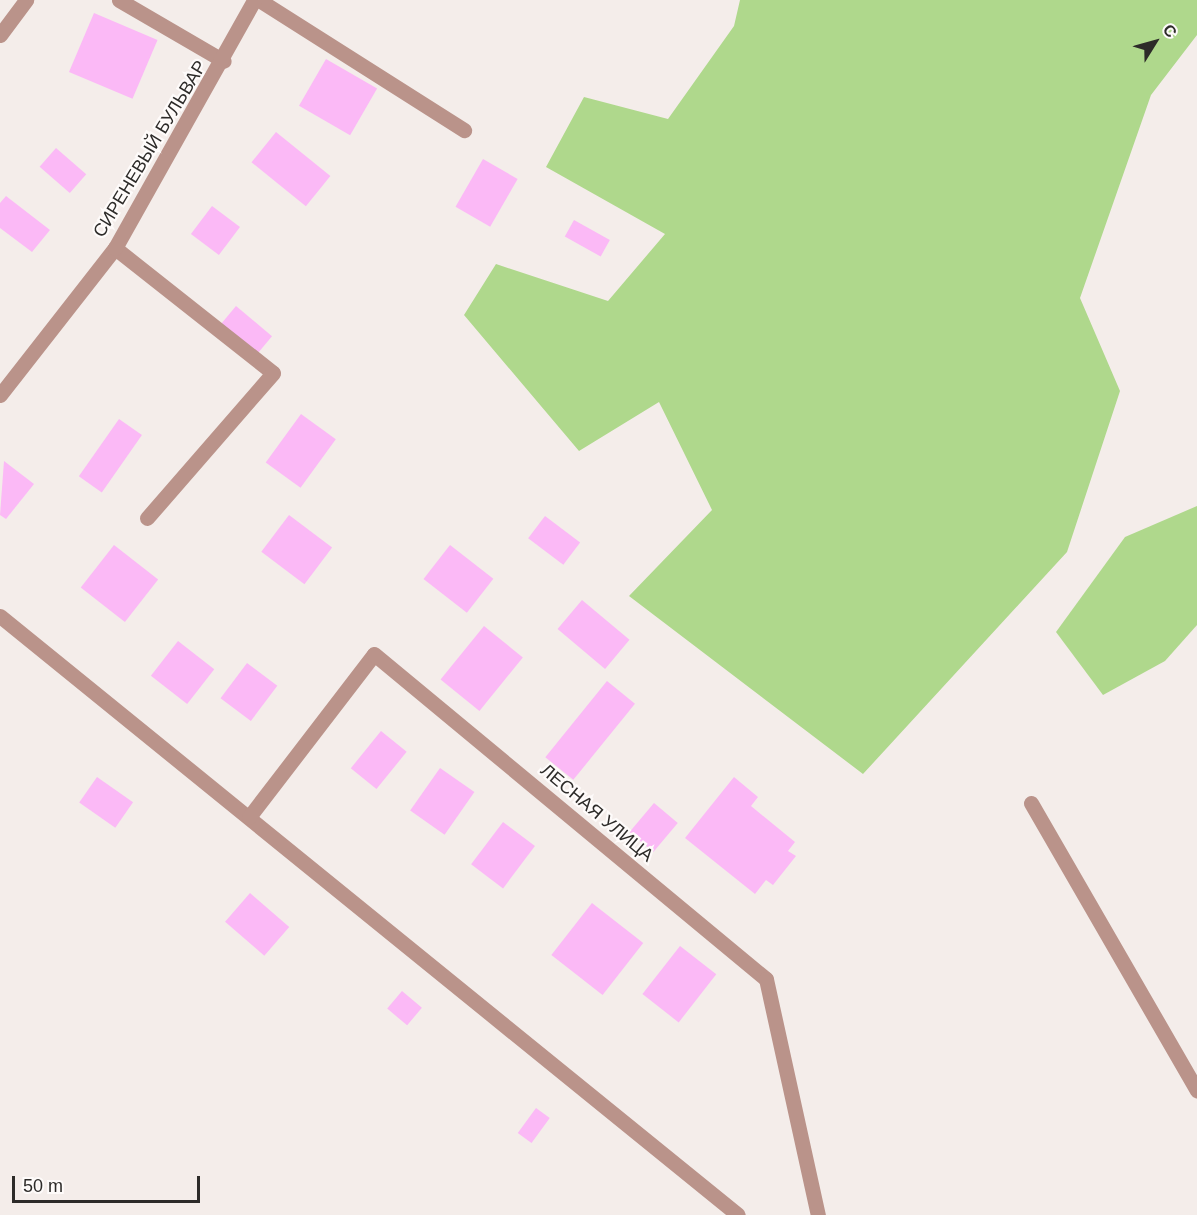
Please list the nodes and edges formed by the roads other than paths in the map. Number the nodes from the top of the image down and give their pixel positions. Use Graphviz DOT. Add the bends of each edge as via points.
graph roads {
  1 [pos="26,0"];
  2 [pos="119,0"];
  3 [pos="254,0"];
  4 [pos="259,0"];
  5 [pos="0,35"];
  6 [pos="224,61"];
  7 [pos="464,130"];
  8 [pos="115,248"];
  9 [pos="0,395"];
  10 [pos="147,518"];
  11 [pos="0,616"];
  12 [pos="1031,803"];
  13 [pos="249,817"];
  14 [pos="1197,1090"];
  15 [pos="738,1215"];
  16 [pos="818,1215"];
  1 -- 5 [label="street"];
  2 -- 6 [label="street"];
  3 -- 6 [label="street, СИРЕНЕВЫЙ БУЛЬВАР"];
  4 -- 7 [label="street"];
  6 -- 8 [label="street, СИРЕНЕВЫЙ БУЛЬВАР"];
  8 -- 9 [label="street, СИРЕНЕВЫЙ БУЛЬВАР"];
  8 -- 10 [label="street" via="273,373"];
  11 -- 13 [label="street"];
  12 -- 14 [label="street"];
  13 -- 15 [label="street"];
  13 -- 16 [label="street, ЛЕСНАЯ УЛИЦА" via="375,654 766,979"];
}
